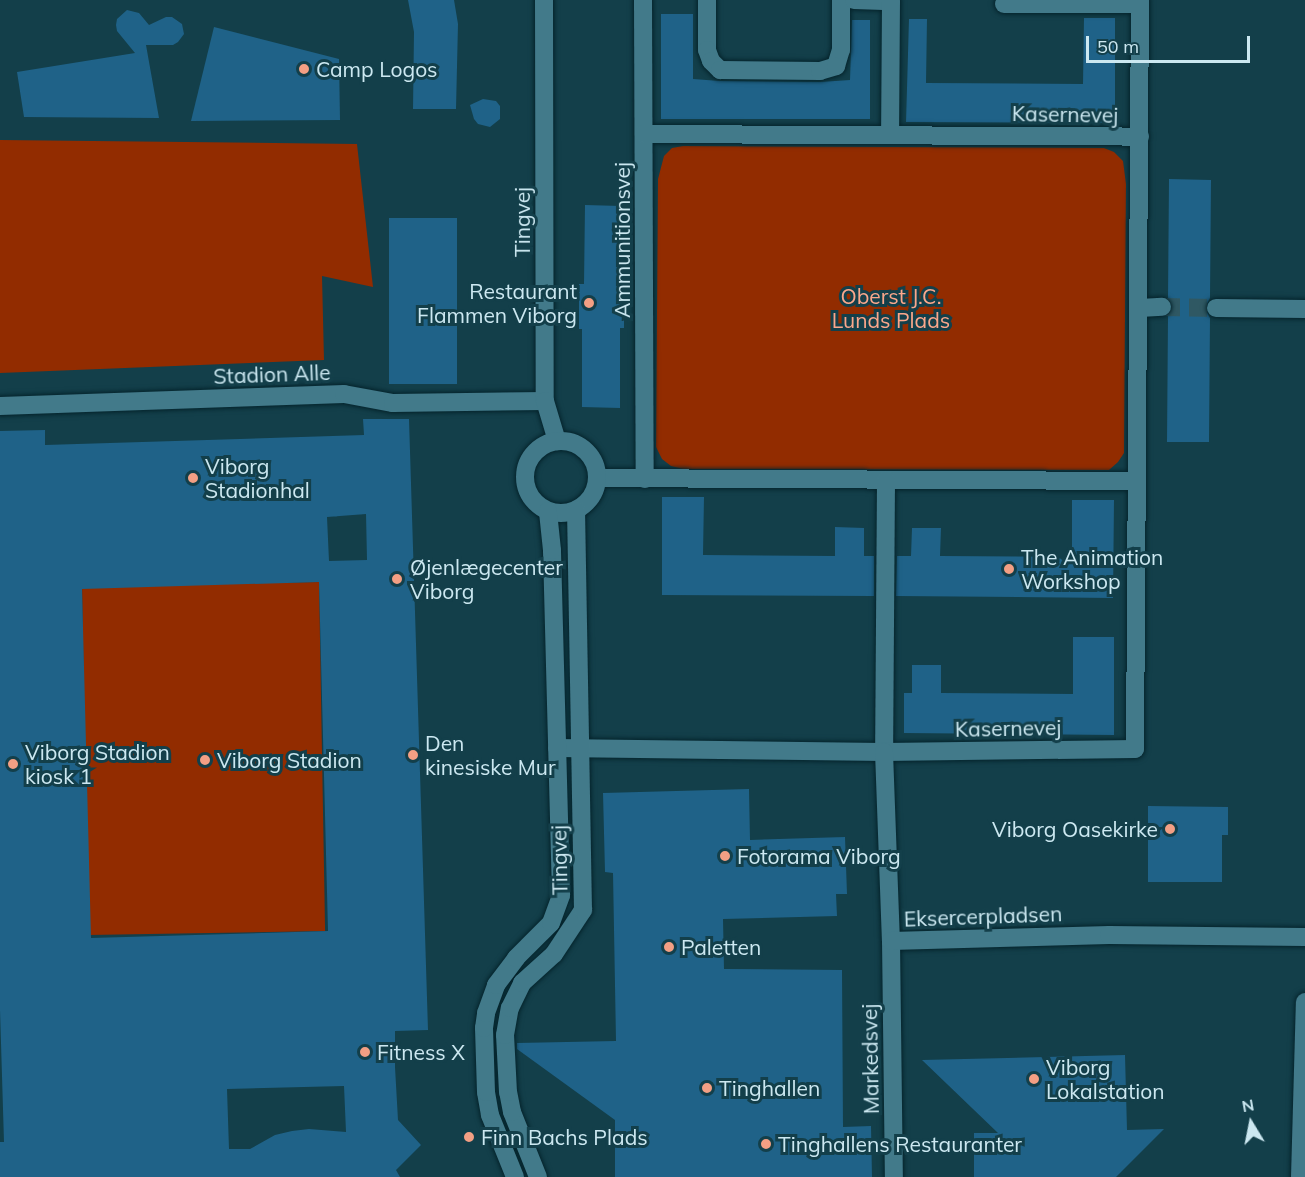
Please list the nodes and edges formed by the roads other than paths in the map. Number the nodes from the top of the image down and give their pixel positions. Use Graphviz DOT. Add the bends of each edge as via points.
graph roads {
  1 [pos="544,0"];
  2 [pos="643,0"];
  3 [pos="707,0"];
  4 [pos="841,0"];
  5 [pos="854,0"];
  6 [pos="1140,2"];
  7 [pos="1004,4"];
  8 [pos="890,134"];
  9 [pos="644,135"];
  10 [pos="1140,137"];
  11 [pos="1162,307"];
  12 [pos="1140,308"];
  13 [pos="1216,308"];
  14 [pos="1305,309"];
  15 [pos="545,401"];
  16 [pos="0,406"];
  17 [pos="557,441"];
  18 [pos="597,478"];
  19 [pos="645,479"];
  20 [pos="886,480"];
  21 [pos="1136,482"];
  22 [pos="576,510"];
  23 [pos="548,511"];
  24 [pos="557,748"];
  25 [pos="579,748"];
  26 [pos="884,752"];
  27 [pos="1305,937"];
  28 [pos="891,941"];
  29 [pos="1305,1002"];
  30 [pos="515,1177"];
  31 [pos="538,1177"];
  32 [pos="894,1177"];
  33 [pos="1300,1177"];
  1 -- 15 [label="street, Tingvej"];
  2 -- 9 [label="street, Ammunitionsvej"];
  3 -- 4 [label="street" via="707,50 711,62 720,70 809,71 836,66 841,50"];
  5 -- 8 [label="street" via="891,0"];
  6 -- 7 [label="street"];
  6 -- 10 [label="street"];
  8 -- 9 [label="street, Kasernevej"];
  8 -- 10 [label="street, Kasernevej"];
  9 -- 19 [label="street, Ammunitionsvej"];
  10 -- 12 [label="street, Kasernevej"];
  11 -- 12 [label="street"];
  12 -- 21 [label="street, Kasernevej"];
  13 -- 14 [label="street"];
  15 -- 16 [label="street, Stadion Alle" via="393,403 344,394"];
  15 -- 17 [label="street, Tingvej"];
  17 -- 18 [label="street" via="580,446 596,466"];
  17 -- 23 [label="street" via="537,450 526,470 527,490"];
  18 -- 19 [label="street"];
  18 -- 22 [label="street" via="591,497"];
  19 -- 20 [label="street"];
  20 -- 21 [label="street"];
  20 -- 26 [label="street"];
  21 -- 26 [label="street, Kasernevej" via="1135,749"];
  22 -- 23 [label="street"];
  22 -- 25 [label="street, Tingvej"];
  23 -- 24 [label="street, Tingvej"];
  24 -- 25 [label="street"];
  24 -- 30 [label="street, Tingvej" via="561,876 558,907 540,936 506,970 490,999 485,1021 490,1115"];
  25 -- 26 [label="street"];
  25 -- 31 [label="street, Tingvej" via="583,910 554,954 522,983 506,1021 507,1092 516,1127"];
  26 -- 28 [label="street, Eksercerpladsen"];
  27 -- 28 [label="street, Eksercerpladsen" via="1109,935"];
  28 -- 32 [label="street, Markedsvej"];
  29 -- 33 [label="street"];
}
